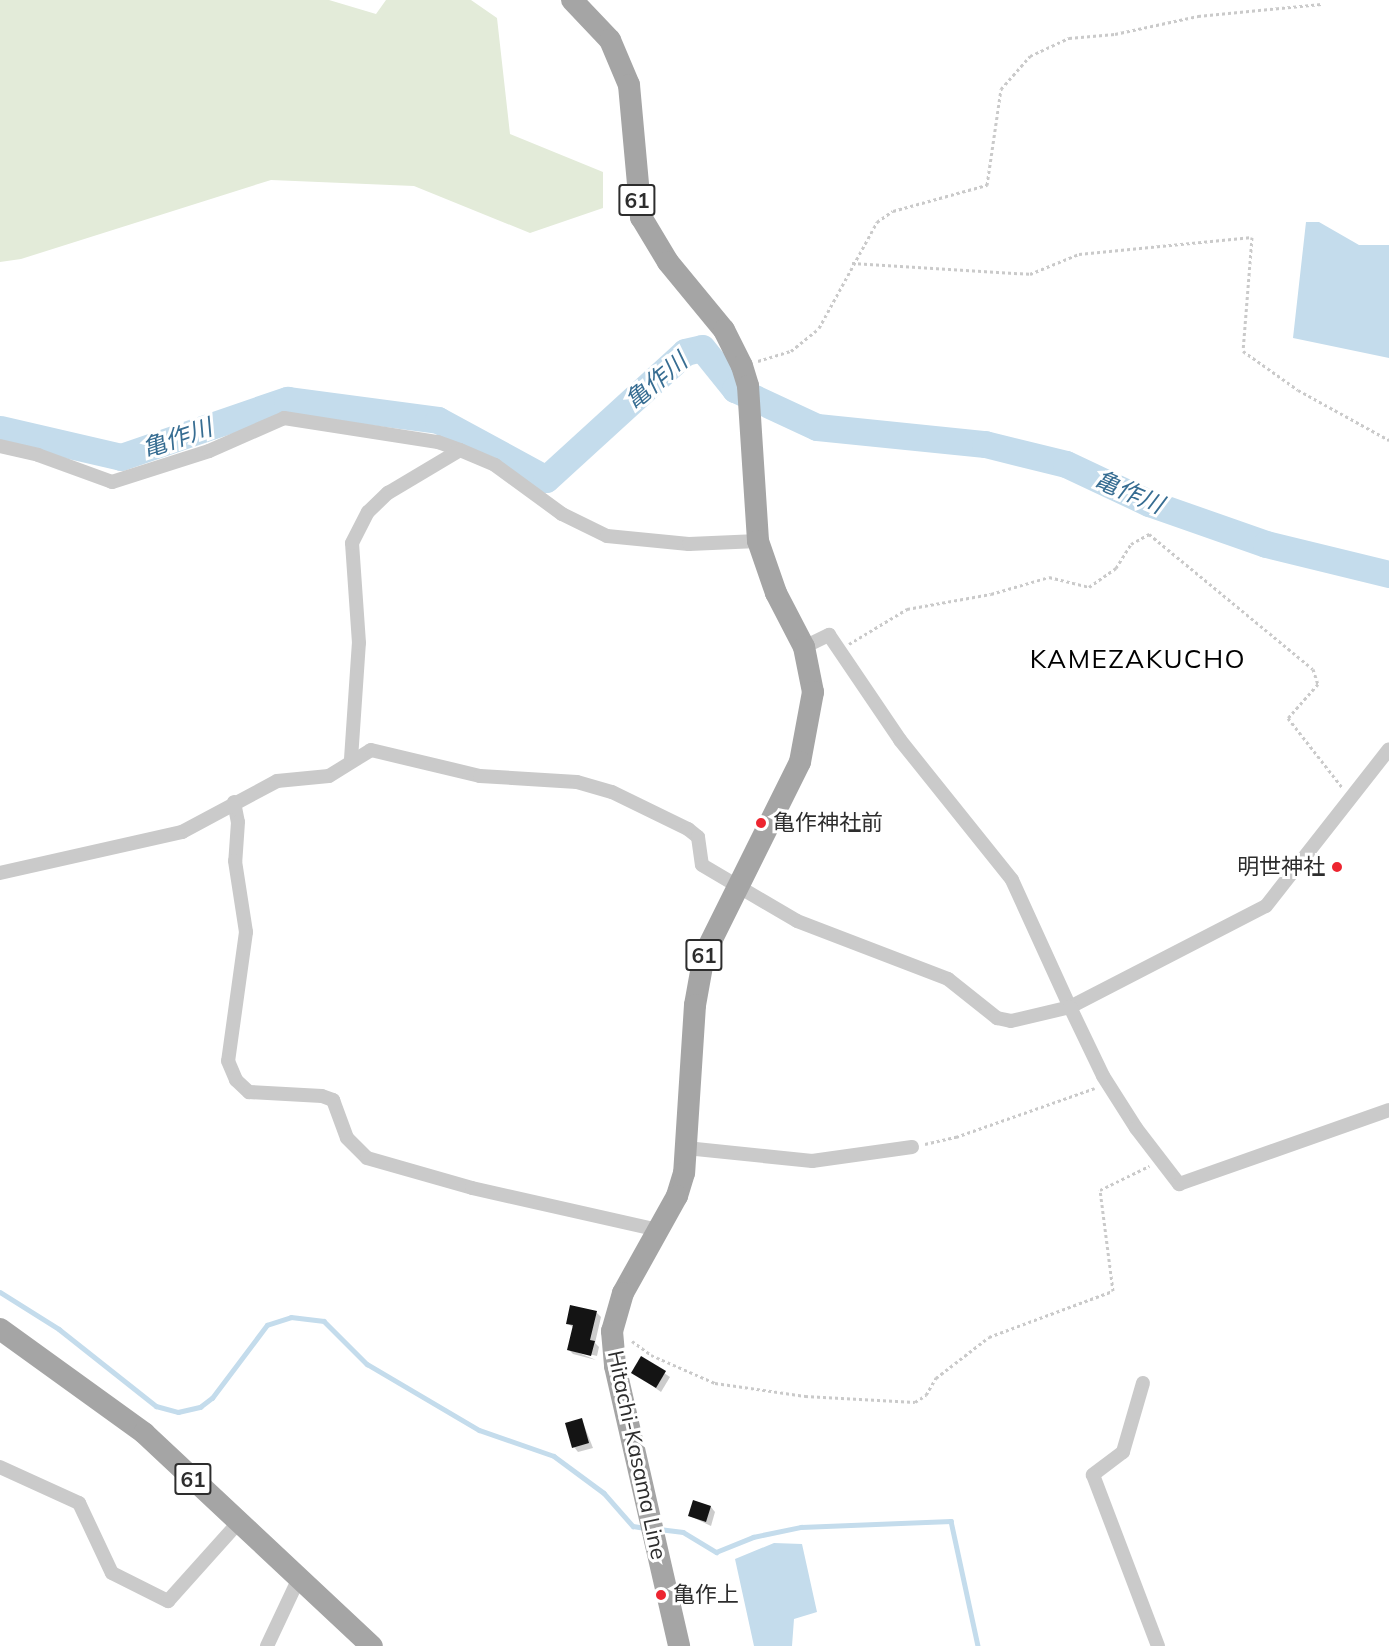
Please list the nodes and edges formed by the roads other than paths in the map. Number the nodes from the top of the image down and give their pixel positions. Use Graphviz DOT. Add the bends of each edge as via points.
graph roads {
  1 [pos="572,0"];
  2 [pos="0,446"];
  3 [pos="460,450"];
  4 [pos="758,541"];
  5 [pos="804,647"];
  6 [pos="1389,749"];
  7 [pos="351,759"];
  8 [pos="234,802"];
  9 [pos="0,873"];
  10 [pos="739,884"];
  11 [pos="1070,1007"];
  12 [pos="1389,1110"];
  13 [pos="912,1147"];
  14 [pos="686,1148"];
  15 [pos="658,1230"];
  16 [pos="0,1329"];
  17 [pos="1143,1383"];
  18 [pos="0,1467"];
  19 [pos="239,1522"];
  20 [pos="298,1578"];
  21 [pos="267,1646"];
  22 [pos="372,1646"];
  23 [pos="679,1646"];
  24 [pos="1158,1646"];
  1 -- 4 [label="main road, Hitachi-Kasama Line / 61" via="610,40 625,74 633,117 636,195 644,224 668,262 724,330 746,383"];
  2 -- 3 [label="street" via="38,455 112,482 209,451 284,418 438,442"];
  3 -- 4 [label="street" via="495,465 562,514 607,536 689,544"];
  3 -- 7 [label="street" via="388,493 368,512 352,543 359,643"];
  4 -- 5 [label="main road, Hitachi-Kasama Line / 61" via="776,593"];
  5 -- 10 [label="main road, Hitachi-Kasama Line / 61" via="813,692 800,762"];
  5 -- 11 [label="street" via="829,635 900,740 1012,880"];
  6 -- 11 [label="street" via="1266,906"];
  7 -- 8 [label="street" via="329,776 276,781"];
  7 -- 10 [label="street" via="371,750 480,777 577,782 603,790 688,829 698,837 702,865"];
  8 -- 9 [label="street" via="182,832"];
  8 -- 15 [label="street" via="238,822 235,861 246,932 228,1061 236,1080 249,1092 333,1100 347,1138 367,1158 472,1188"];
  10 -- 11 [label="street" via="797,921 948,979 997,1018 1011,1021"];
  10 -- 14 [label="main road, Hitachi-Kasama Line / 61" via="704,955 698,978"];
  11 -- 12 [label="street" via="1108,1083 1179,1184"];
  13 -- 14 [label="street" via="812,1161"];
  14 -- 15 [label="main road, Hitachi-Kasama Line / 61" via="677,1196"];
  15 -- 23 [label="main road, Hitachi-Kasama Line / 61" via="623,1293 612,1331 615,1366"];
  16 -- 19 [label="main road, 61" via="144,1433"];
  17 -- 24 [label="street" via="1123,1452 1093,1475"];
  18 -- 19 [label="street" via="80,1503 112,1573 168,1601"];
  19 -- 20 [label="main road, 61"];
  20 -- 21 [label="street"];
  20 -- 22 [label="main road, 61"];
}
